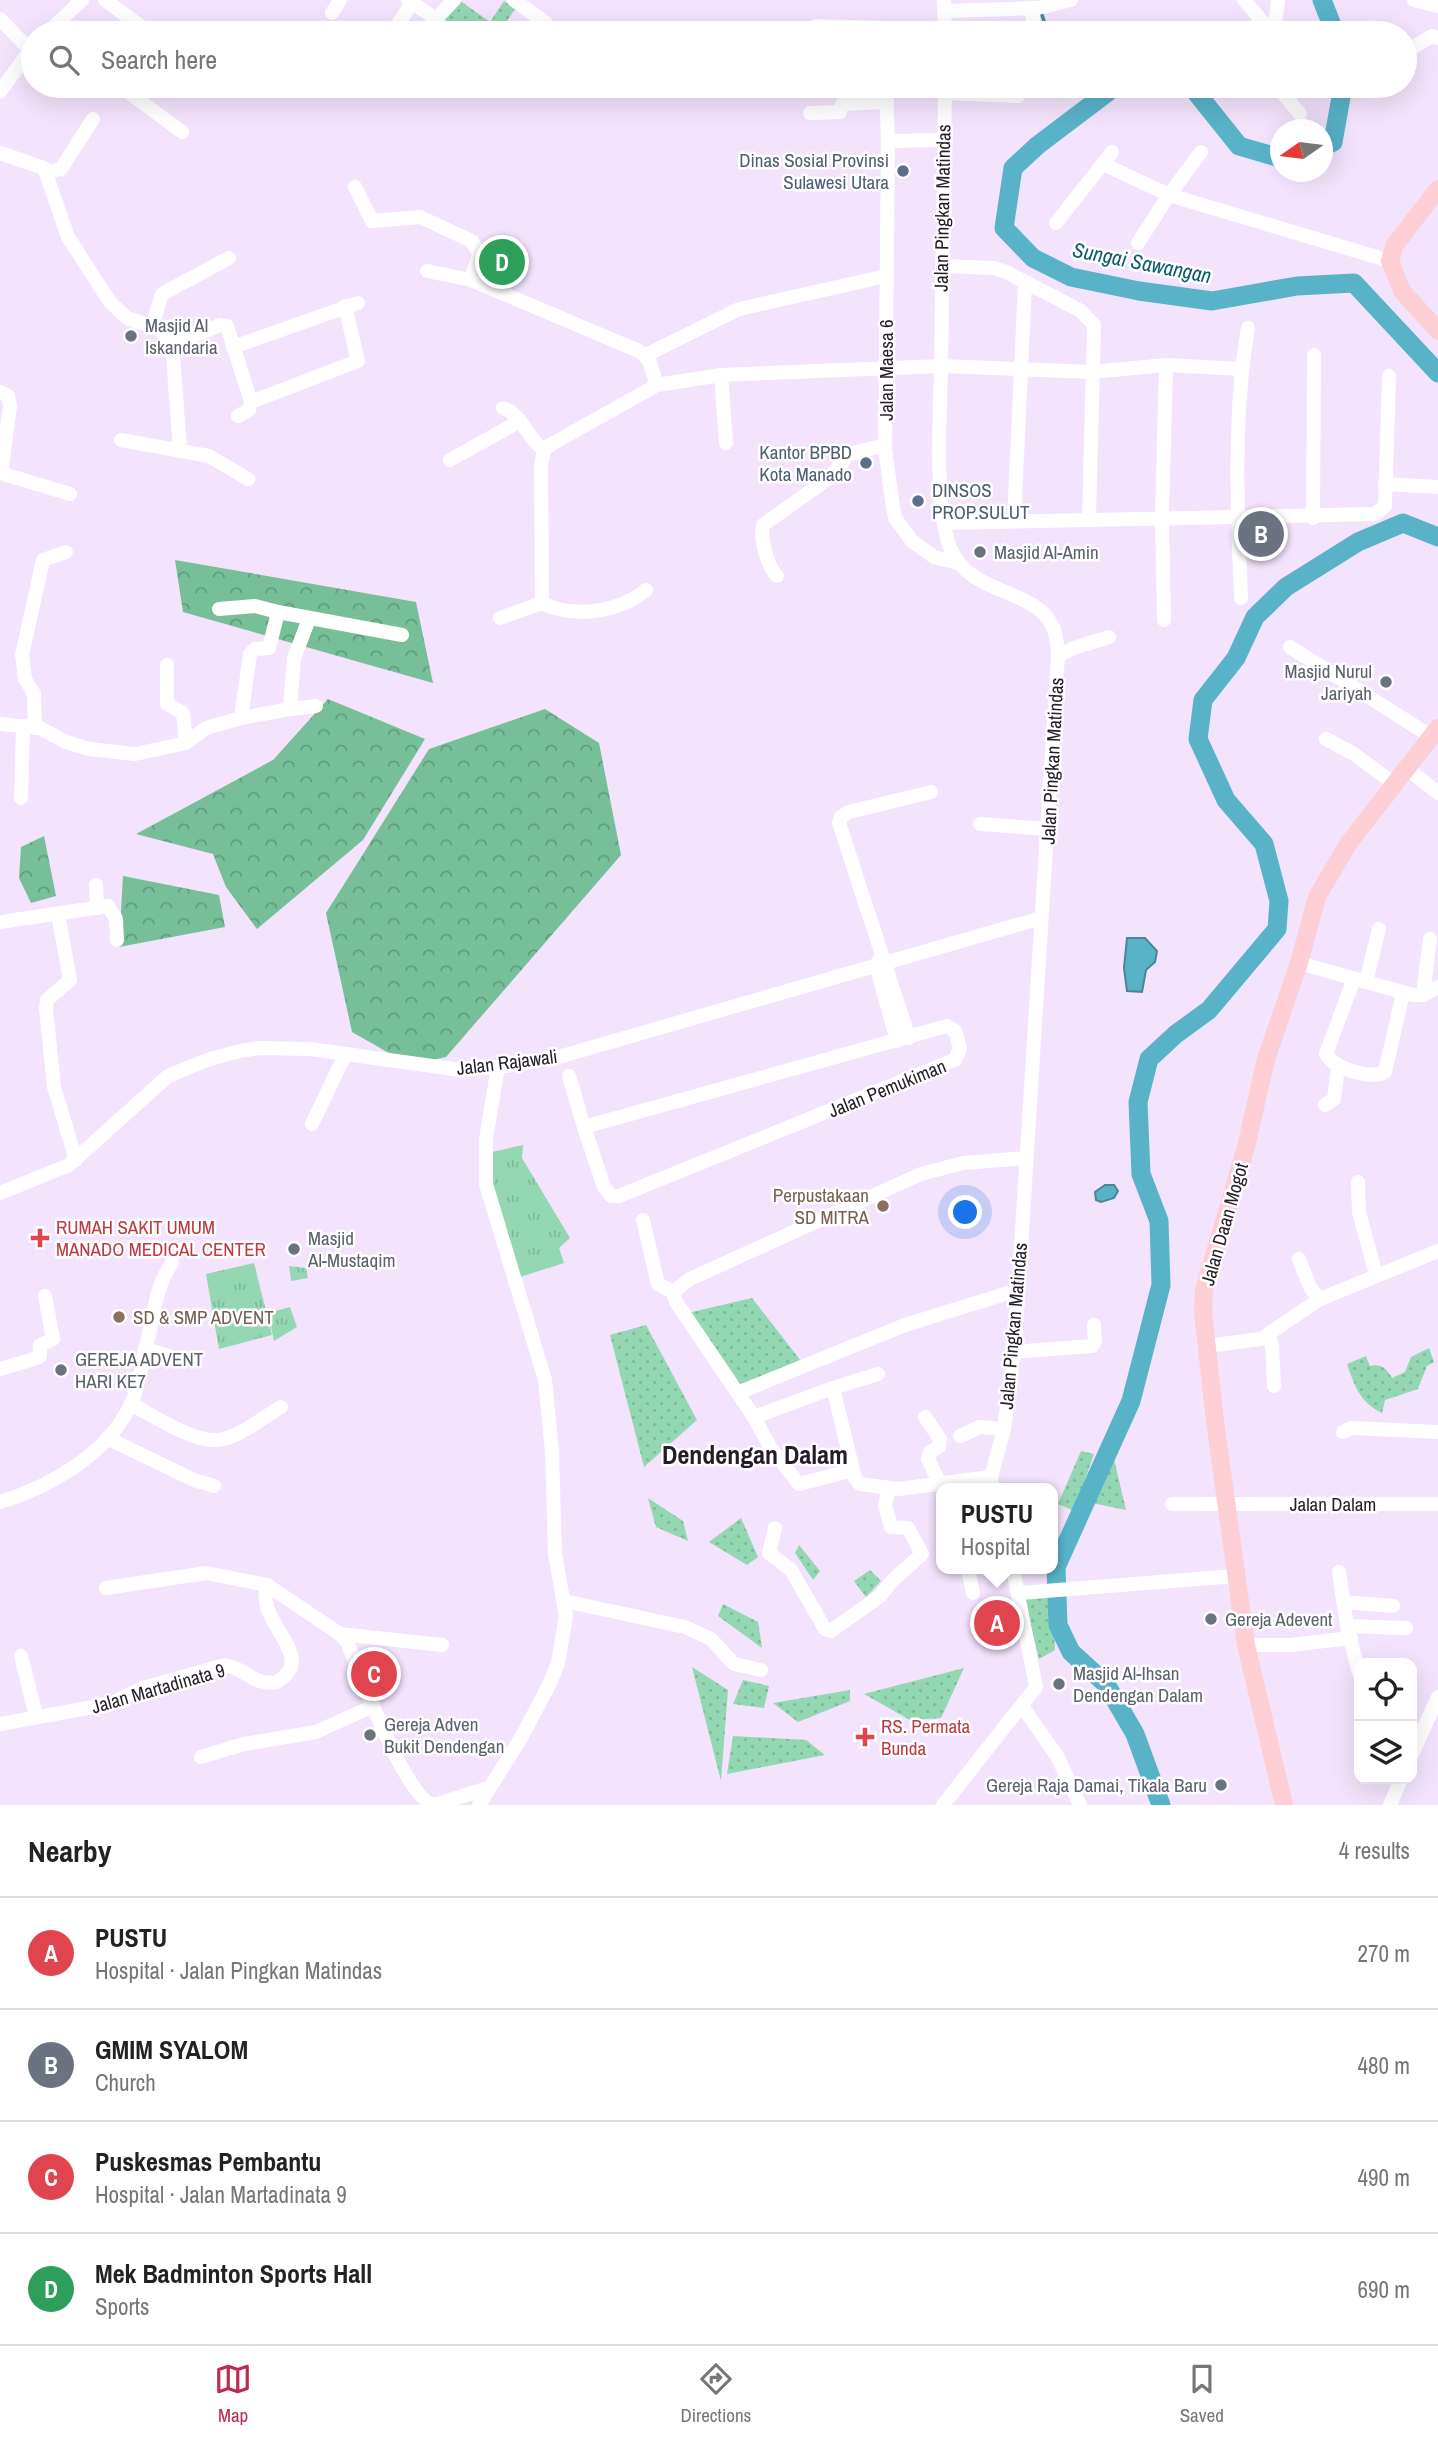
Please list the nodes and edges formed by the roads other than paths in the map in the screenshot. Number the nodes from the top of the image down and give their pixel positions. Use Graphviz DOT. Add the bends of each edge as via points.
graph roads {
  1 [pos="82,0"];
  2 [pos="106,0"];
  3 [pos="340,0"];
  4 [pos="454,0"];
  5 [pos="514,0"];
  6 [pos="1071,0"];
  7 [pos="1244,0"];
  8 [pos="1278,0"];
  9 [pos="1414,0"];
  10 [pos="410,2"];
  11 [pos="945,5"];
  12 [pos="1438,6"];
  13 [pos="1040,7"];
  14 [pos="331,13"];
  15 [pos="0,19"];
  16 [pos="60,21"];
  17 [pos="134,21"];
  18 [pos="399,21"];
  19 [pos="543,21"];
  20 [pos="1037,21"];
  21 [pos="1262,21"];
  22 [pos="1275,21"];
  23 [pos="21,38"];
  24 [pos="1438,38"];
  25 [pos="1417,45"];
  26 [pos="21,63"];
  27 [pos="0,92"];
  28 [pos="136,98"];
  29 [pos="887,98"];
  30 [pos="945,98"];
  31 [pos="1287,98"];
  32 [pos="887,102"];
  33 [pos="810,113"];
  34 [pos="1300,114"];
  35 [pos="93,119"];
  36 [pos="182,132"];
  37 [pos="944,140"];
  38 [pos="888,142"];
  39 [pos="1201,152"];
  40 [pos="0,153"];
  41 [pos="47,172"];
  42 [pos="355,187"];
  43 [pos="1438,189"];
  44 [pos="1169,195"];
  45 [pos="1056,223"];
  46 [pos="1138,243"];
  47 [pos="229,258"];
  48 [pos="1390,261"];
  49 [pos="943,266"];
  50 [pos="427,271"];
  51 [pos="886,276"];
  52 [pos="471,280"];
  53 [pos="1025,283"];
  54 [pos="152,326"];
  55 [pos="1248,328"];
  56 [pos="1438,331"];
  57 [pos="170,345"];
  58 [pos="233,347"];
  59 [pos="646,355"];
  60 [pos="1314,355"];
  61 [pos="1166,365"];
  62 [pos="941,366"];
  63 [pos="1019,367"];
  64 [pos="886,368"];
  65 [pos="1241,369"];
  66 [pos="1092,372"];
  67 [pos="721,375"];
  68 [pos="1389,376"];
  69 [pos="657,385"];
  70 [pos="0,392"];
  71 [pos="251,402"];
  72 [pos="503,408"];
  73 [pos="238,416"];
  74 [pos="520,421"];
  75 [pos="121,440"];
  76 [pos="726,443"];
  77 [pos="886,444"];
  78 [pos="180,450"];
  79 [pos="544,450"];
  80 [pos="450,460"];
  81 [pos="0,473"];
  82 [pos="248,479"];
  83 [pos="1385,484"];
  84 [pos="1438,487"];
  85 [pos="69,494"];
  86 [pos="1237,516"];
  87 [pos="1162,517"];
  88 [pos="1313,517"];
  89 [pos="1089,518"];
  90 [pos="1014,521"];
  91 [pos="944,523"];
  92 [pos="66,552"];
  93 [pos="958,563"];
  94 [pos="777,576"];
  95 [pos="646,590"];
  96 [pos="1241,598"];
  97 [pos="542,603"];
  98 [pos="219,609"];
  99 [pos="278,612"];
  100 [pos="500,618"];
  101 [pos="309,619"];
  102 [pos="1164,620"];
  103 [pos="402,635"];
  104 [pos="1109,637"];
  105 [pos="1290,647"];
  106 [pos="1058,656"];
  107 [pos="167,665"];
  108 [pos="316,706"];
  109 [pos="290,709"];
  110 [pos="241,718"];
  111 [pos="0,724"];
  112 [pos="29,727"];
  113 [pos="1435,733"];
  114 [pos="1326,739"];
  115 [pos="186,743"];
  116 [pos="1406,768"];
  117 [pos="1394,783"];
  118 [pos="931,793"];
  119 [pos="1438,793"];
  120 [pos="21,798"];
  121 [pos="980,824"];
  122 [pos="1048,829"];
  123 [pos="96,885"];
  124 [pos="97,908"];
  125 [pos="58,914"];
  126 [pos="1041,918"];
  127 [pos="0,922"];
  128 [pos="1379,929"];
  129 [pos="1430,939"];
  130 [pos="117,940"];
  131 [pos="881,962"];
  132 [pos="1299,963"];
  133 [pos="1360,981"];
  134 [pos="1432,992"];
  135 [pos="1403,993"];
  136 [pos="903,1039"];
  137 [pos="345,1055"];
  138 [pos="1338,1066"];
  139 [pos="498,1067"];
  140 [pos="569,1076"];
  141 [pos="1325,1105"];
  142 [pos="312,1124"];
  143 [pos="584,1127"];
  144 [pos="1026,1158"];
  145 [pos="76,1160"];
  146 [pos="1358,1182"];
  147 [pos="0,1193"];
  148 [pos="643,1220"];
  149 [pos="1438,1251"];
  150 [pos="1299,1259"];
  151 [pos="172,1264"];
  152 [pos="1376,1275"];
  153 [pos="1018,1290"];
  154 [pos="673,1292"];
  155 [pos="45,1296"];
  156 [pos="1320,1299"];
  157 [pos="1094,1325"];
  158 [pos="1268,1335"];
  159 [pos="1207,1346"];
  160 [pos="145,1349"];
  161 [pos="1014,1352"];
  162 [pos="169,1356"];
  163 [pos="0,1369"];
  164 [pos="878,1374"];
  165 [pos="1274,1387"];
  166 [pos="833,1388"];
  167 [pos="740,1392"];
  168 [pos="131,1404"];
  169 [pos="281,1407"];
  170 [pos="754,1417"];
  171 [pos="925,1417"];
  172 [pos="1004,1429"];
  173 [pos="1343,1432"];
  174 [pos="1438,1432"];
  175 [pos="960,1436"];
  176 [pos="107,1438"];
  177 [pos="853,1470"];
  178 [pos="940,1483"];
  179 [pos="992,1483"];
  180 [pos="214,1486"];
  181 [pos="936,1486"];
  182 [pos="889,1488"];
  183 [pos="0,1502"];
  184 [pos="1172,1504"];
  185 [pos="1229,1504"];
  186 [pos="1438,1504"];
  187 [pos="775,1528"];
  188 [pos="1339,1572"];
  189 [pos="969,1574"];
  190 [pos="1014,1574"];
  191 [pos="1236,1576"];
  192 [pos="267,1585"];
  193 [pos="106,1588"];
  194 [pos="974,1593"];
  195 [pos="1020,1593"];
  196 [pos="564,1601"];
  197 [pos="1343,1602"];
  198 [pos="1393,1606"];
  199 [pos="1406,1628"];
  200 [pos="1349,1632"];
  201 [pos="340,1634"];
  202 [pos="442,1645"];
  203 [pos="1246,1646"];
  204 [pos="21,1656"];
  205 [pos="1355,1658"];
  206 [pos="761,1670"];
  207 [pos="1438,1698"];
  208 [pos="373,1706"];
  209 [pos="1022,1706"];
  210 [pos="36,1716"];
  211 [pos="0,1724"];
  212 [pos="1417,1743"];
  213 [pos="201,1757"];
  214 [pos="1399,1784"];
  215 [pos="488,1788"];
  216 [pos="1078,1804"];
  217 [pos="479,1805"];
  218 [pos="943,1805"];
  219 [pos="1284,1805"];
  220 [pos="1390,1805"];
  1 -- 16 [label="street"];
  2 -- 17 [label="street"];
  3 -- 14 [label="street"];
  4 -- 10 [label="street" via="439,19"];
  5 -- 19 [label="street"];
  6 -- 13 [label="street"];
  7 -- 21 [label="street"];
  8 -- 22 [label="street"];
  9 -- 12 [label="street"];
  10 -- 18 [label="street"];
  11 -- 13 [label="street"];
  13 -- 20 [label="street"];
  15 -- 23 [label="street"];
  24 -- 25 [label="street" via="1432,36"];
  26 -- 27 [label="street"];
  28 -- 36 [label="street"];
  29 -- 32 [label="street, Jalan Maesa 6"];
  30 -- 37 [label="street, Jalan Pingkan Matindas"];
  31 -- 34 [label="street"];
  32 -- 33 [label="street" via="842,104 840,112"];
  32 -- 38 [label="street, Jalan Maesa 6"];
  35 -- 41 [label="street" via="61,169"];
  37 -- 38 [label="street"];
  37 -- 49 [label="street, Jalan Pingkan Matindas"];
  38 -- 51 [label="street, Jalan Maesa 6"];
  39 -- 44 [label="street"];
  40 -- 41 [label="street"];
  41 -- 54 [label="street" via="68,236 110,302 127,318"];
  42 -- 52 [label="street" via="376,223 419,217 471,241 479,254"];
  43 -- 48 [label="main road" via="1394,246"];
  44 -- 45 [label="street" via="1107,158"];
  44 -- 46 [label="street"];
  44 -- 48 [label="street"];
  47 -- 54 [label="street" via="164,292"];
  48 -- 56 [label="main road" via="1402,291"];
  49 -- 53 [label="street" via="994,268"];
  49 -- 62 [label="street, Jalan Pingkan Matindas"];
  50 -- 52 [label="street"];
  51 -- 59 [label="street" via="739,309"];
  51 -- 64 [label="street, Jalan Maesa 6"];
  52 -- 59 [label="street"];
  53 -- 63 [label="street"];
  53 -- 66 [label="street" via="1088,317 1094,326"];
  54 -- 57 [label="street"];
  55 -- 65 [label="street"];
  57 -- 58 [label="street" via="222,324 229,328"];
  57 -- 78 [label="street"];
  58 -- 71 [label="street"];
  58 -- 71 [label="street" via="351,305 358,361"];
  59 -- 69 [label="street"];
  60 -- 88 [label="street"];
  61 -- 65 [label="street"];
  61 -- 66 [label="street"];
  61 -- 87 [label="street"];
  62 -- 63 [label="street"];
  62 -- 64 [label="street"];
  62 -- 91 [label="street, Jalan Pingkan Matindas"];
  63 -- 66 [label="street"];
  63 -- 90 [label="street"];
  64 -- 67 [label="street"];
  64 -- 77 [label="street, Jalan Maesa 6"];
  65 -- 86 [label="street"];
  66 -- 89 [label="street"];
  67 -- 69 [label="street"];
  67 -- 76 [label="street"];
  68 -- 83 [label="street"];
  69 -- 79 [label="street"];
  70 -- 81 [label="street" via="8,396 10,406"];
  71 -- 73 [label="street" via="249,410"];
  72 -- 74 [label="street"];
  74 -- 79 [label="street"];
  74 -- 80 [label="street"];
  75 -- 78 [label="street"];
  77 -- 93 [label="street, Jalan Maesa 6" via="892,500 900,526 923,550"];
  77 -- 94 [label="street" via="849,453 829,478 763,525 765,548"];
  78 -- 82 [label="street" via="209,456"];
  79 -- 97 [label="street"];
  81 -- 85 [label="street"];
  83 -- 84 [label="street"];
  83 -- 88 [label="street" via="1385,506 1375,514"];
  86 -- 87 [label="street"];
  86 -- 88 [label="street"];
  86 -- 96 [label="street"];
  87 -- 89 [label="street"];
  87 -- 102 [label="street"];
  89 -- 90 [label="street"];
  90 -- 91 [label="street"];
  91 -- 93 [label="street, Jalan Pingkan Matindas"];
  92 -- 112 [label="street" via="43,560 22,649 25,680 35,696"];
  93 -- 106 [label="street, Jalan Pingkan Matindas" via="973,578 1042,612 1052,625"];
  95 -- 97 [label="street" via="610,609"];
  97 -- 100 [label="street"];
  98 -- 99 [label="street" via="246,605"];
  99 -- 101 [label="street"];
  99 -- 110 [label="street" via="269,648 250,654"];
  101 -- 103 [label="street"];
  101 -- 109 [label="street" via="294,658"];
  104 -- 106 [label="street"];
  105 -- 113 [label="street"];
  106 -- 122 [label="street, Jalan Pingkan Matindas"];
  107 -- 115 [label="street" via="167,704 183,713"];
  108 -- 109 [label="street"];
  109 -- 110 [label="street"];
  110 -- 115 [label="street" via="218,723"];
  111 -- 112 [label="street"];
  112 -- 115 [label="street" via="110,752 135,754"];
  112 -- 120 [label="street"];
  113 -- 116 [label="main road, Jalan Daan Mogot"];
  114 -- 117 [label="street"];
  116 -- 117 [label="main road, Jalan Daan Mogot"];
  116 -- 119 [label="street"];
  117 -- 132 [label="main road, Jalan Daan Mogot" via="1326,878"];
  118 -- 131 [label="street" via="841,817 841,832"];
  121 -- 122 [label="street"];
  122 -- 126 [label="street, Jalan Pingkan Matindas"];
  123 -- 124 [label="street"];
  124 -- 125 [label="street"];
  124 -- 130 [label="street" via="112,909"];
  125 -- 127 [label="street"];
  125 -- 145 [label="street" via="70,980 47,1000 46,1009 54,1087"];
  126 -- 131 [label="street, Jalan Rajawali"];
  126 -- 144 [label="street, Jalan Pingkan Matindas"];
  128 -- 133 [label="street"];
  129 -- 134 [label="street"];
  131 -- 136 [label="street"];
  131 -- 139 [label="street, Jalan Rajawali" via="562,1056"];
  132 -- 133 [label="street"];
  132 -- 159 [label="main road, Jalan Daan Mogot" via="1266,1059 1207,1272 1203,1312"];
  133 -- 135 [label="street"];
  133 -- 138 [label="street" via="1326,1054"];
  134 -- 135 [label="street"];
  135 -- 138 [label="street" via="1385,1072"];
  136 -- 143 [label="street, Jalan Pemukiman"];
  136 -- 143 [label="street, Jalan Pemukiman" via="947,1026 955,1031 959,1053 947,1063 619,1196 611,1196 604,1187"];
  137 -- 139 [label="street, Jalan Rajawali" via="436,1069"];
  137 -- 142 [label="street"];
  137 -- 145 [label="street, Jalan Rajawali" via="260,1048 207,1060 153,1086"];
  138 -- 141 [label="street" via="1334,1099"];
  139 -- 196 [label="street" via="486,1139 486,1184 545,1380 555,1554"];
  140 -- 143 [label="street"];
  144 -- 153 [label="street, Jalan Pingkan Matindas"];
  144 -- 154 [label="street" via="963,1163 921,1174 691,1279"];
  145 -- 147 [label="street, Jalan Rajawali"];
  146 -- 152 [label="street" via="1359,1212"];
  148 -- 154 [label="street" via="658,1284"];
  149 -- 152 [label="street"];
  150 -- 156 [label="street"];
  151 -- 160 [label="street" via="164,1274"];
  152 -- 156 [label="street"];
  153 -- 161 [label="street, Jalan Pingkan Matindas"];
  153 -- 167 [label="street" via="905,1325"];
  154 -- 167 [label="street"];
  155 -- 163 [label="street" via="53,1339 40,1345 40,1356"];
  156 -- 158 [label="street"];
  157 -- 161 [label="street" via="1092,1346"];
  158 -- 159 [label="street" via="1256,1341"];
  158 -- 165 [label="street"];
  159 -- 185 [label="main road, Jalan Daan Mogot"];
  160 -- 162 [label="street"];
  160 -- 168 [label="street"];
  161 -- 172 [label="street, Jalan Pingkan Matindas"];
  164 -- 166 [label="street"];
  166 -- 170 [label="street"];
  166 -- 177 [label="street"];
  167 -- 170 [label="street"];
  168 -- 169 [label="street" via="177,1429 216,1440"];
  168 -- 176 [label="street"];
  170 -- 177 [label="street" via="799,1484"];
  171 -- 178 [label="street" via="940,1438 939,1447 928,1459"];
  172 -- 175 [label="street" via="980,1427"];
  172 -- 179 [label="street, Jalan Pingkan Matindas"];
  173 -- 174 [label="street" via="1351,1428"];
  176 -- 180 [label="street"];
  176 -- 183 [label="street" via="58,1475"];
  177 -- 182 [label="street" via="860,1484"];
  181 -- 182 [label="street"];
  182 -- 187 [label="street" via="885,1502 891,1527 908,1528 922,1554 880,1597 831,1631 825,1629 791,1570 769,1553"];
  184 -- 185 [label="street, Jalan Dalam"];
  185 -- 186 [label="street, Jalan Dalam"];
  185 -- 191 [label="main road, Jalan Daan Mogot"];
  188 -- 197 [label="street"];
  189 -- 194 [label="street"];
  190 -- 195 [label="street"];
  191 -- 195 [label="street"];
  191 -- 203 [label="main road, Jalan Daan Mogot"];
  192 -- 193 [label="street" via="206,1573"];
  192 -- 201 [label="street"];
  192 -- 210 [label="street, Jalan Martadinata 9" via="264,1605 293,1658 289,1671 276,1682 259,1682 225,1665 144,1688 110,1704"];
  195 -- 209 [label="street" via="1036,1681"];
  196 -- 206 [label="street" via="685,1627 711,1639 734,1664"];
  196 -- 215 [label="street" via="564,1636 549,1685"];
  197 -- 198 [label="street"];
  197 -- 200 [label="street"];
  199 -- 200 [label="street"];
  200 -- 203 [label="street" via="1290,1645"];
  200 -- 205 [label="street"];
  201 -- 202 [label="street"];
  201 -- 208 [label="street"];
  203 -- 219 [label="main road, Jalan Daan Mogot"];
  204 -- 210 [label="street"];
  207 -- 212 [label="street"];
  208 -- 213 [label="street" via="316,1732 244,1744"];
  208 -- 215 [label="street" via="405,1776 428,1803 435,1805"];
  209 -- 216 [label="street" via="1056,1756"];
  209 -- 218 [label="street"];
  210 -- 211 [label="street, Jalan Martadinata 9"];
  214 -- 220 [label="street"];
  215 -- 217 [label="street"];
}
